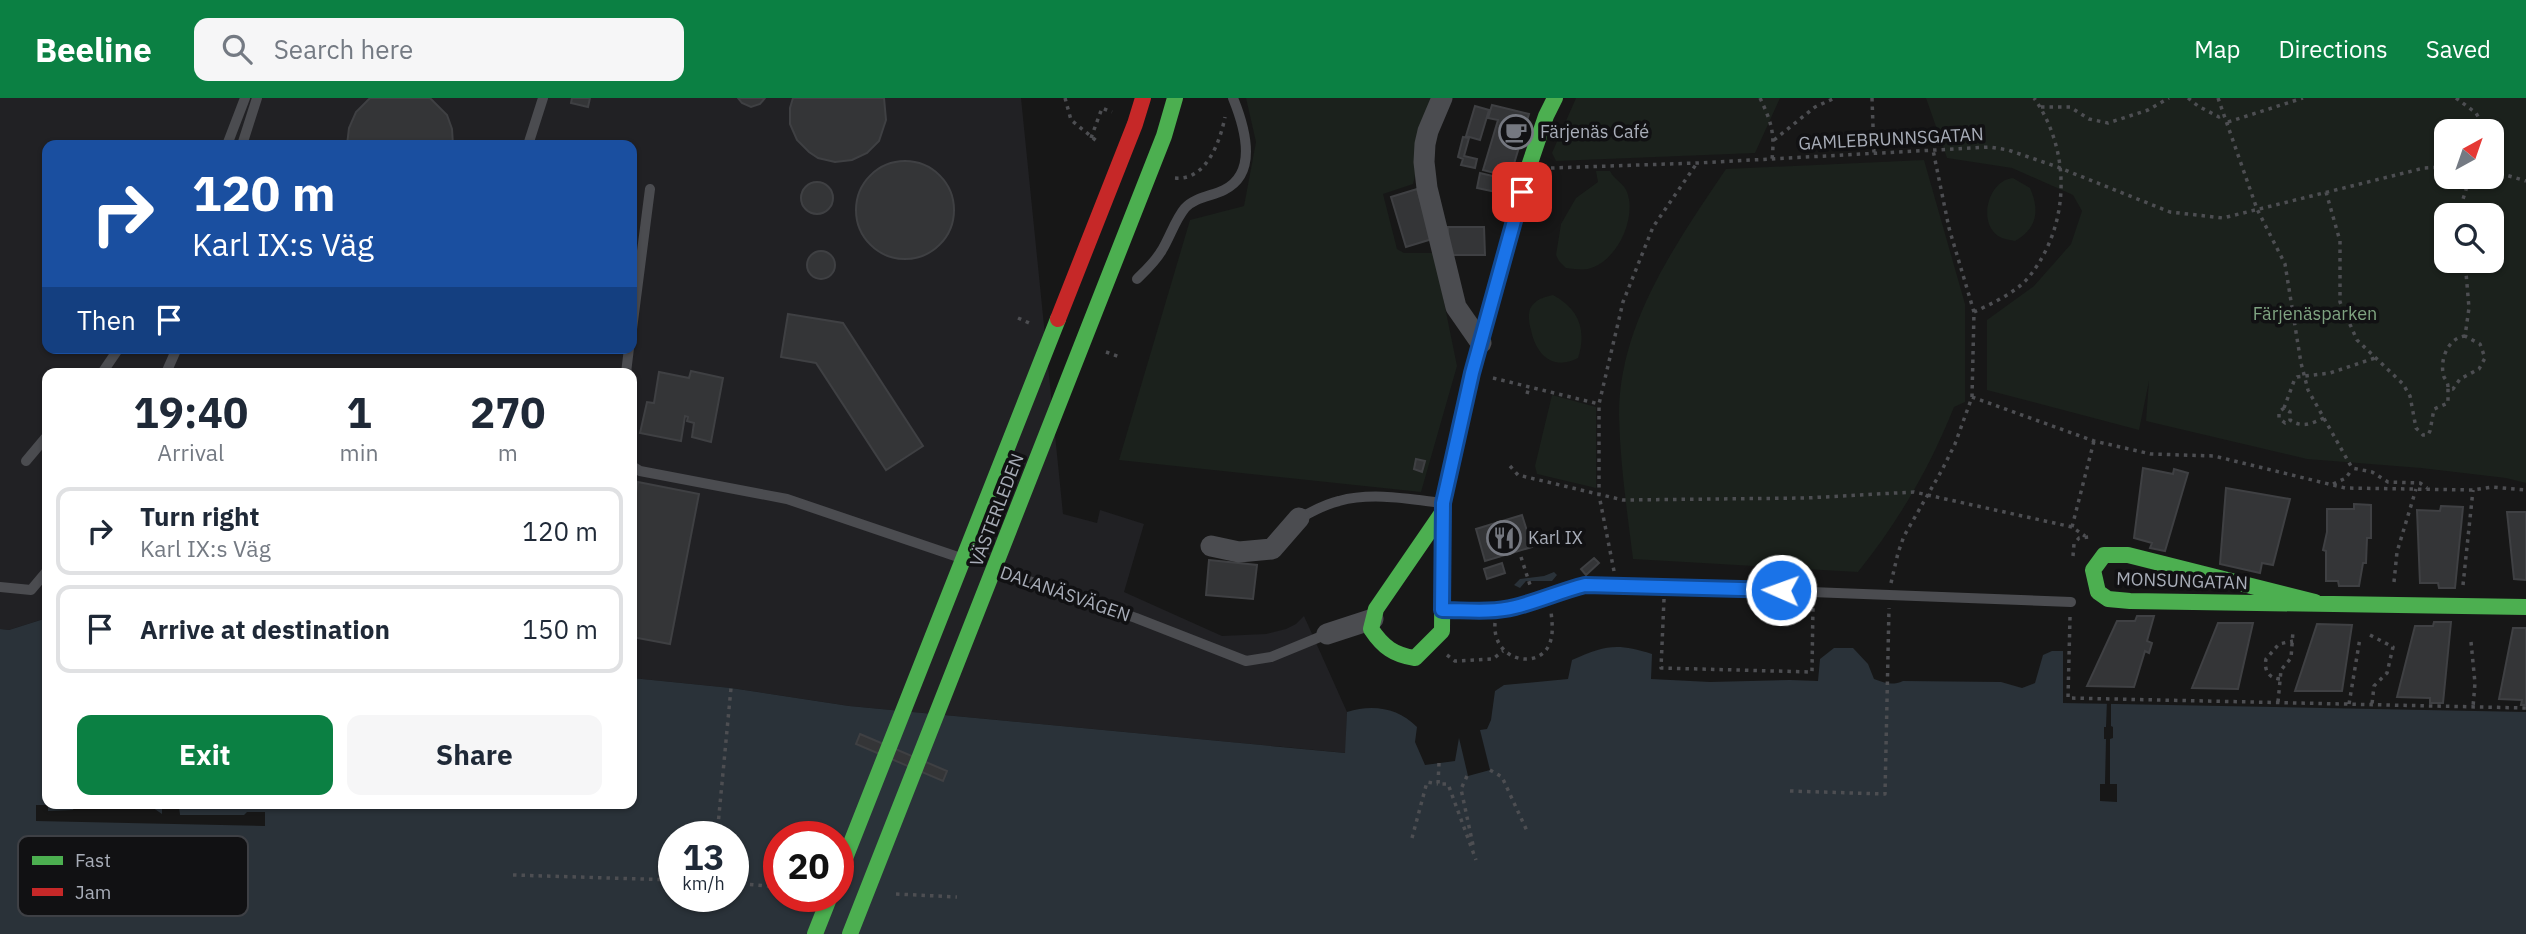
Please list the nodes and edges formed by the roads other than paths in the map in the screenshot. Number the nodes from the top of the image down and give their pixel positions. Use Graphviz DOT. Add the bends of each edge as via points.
graph roads {
  1 [pos="245,98"];
  2 [pos="257,98"];
  3 [pos="544,98"];
  4 [pos="1143,98"];
  5 [pos="1175,98"];
  6 [pos="1233,98"];
  7 [pos="1442,98"];
  8 [pos="1555,98"];
  9 [pos="229,140"];
  10 [pos="244,140"];
  11 [pos="530,140"];
  12 [pos="650,189"];
  13 [pos="1137,279"];
  14 [pos="637,290"];
  15 [pos="1481,343"];
  16 [pos="42,442"];
  17 [pos="26,461"];
  18 [pos="637,469"];
  19 [pos="1442,508"];
  20 [pos="1299,518"];
  21 [pos="1211,546"];
  22 [pos="970,561"];
  23 [pos="983,565"];
  24 [pos="42,577"];
  25 [pos="0,587"];
  26 [pos="2071,602"];
  27 [pos="2315,602"];
  28 [pos="2526,607"];
  29 [pos="1442,610"];
  30 [pos="1373,619"];
  31 [pos="1327,634"];
  32 [pos="854,835"];
  33 [pos="824,912"];
  34 [pos="815,934"];
  35 [pos="850,934"];
  1 -- 9 [label="lane"];
  2 -- 10 [label="lane"];
  3 -- 11 [label="lane"];
  4 -- 32 [label="main road, VÄSTERLEDEN"];
  5 -- 35 [label="main road, VÄSTERLEDEN" via="1164,136"];
  6 -- 13 [label="lane" via="1246,141 1239,178 1226,190 1187,205 1155,261"];
  7 -- 15 [label="street" via="1425,145 1427,188 1456,307"];
  8 -- 15 [label="main road" via="1529,166"];
  12 -- 14 [label="lane"];
  15 -- 19 [label="main road"];
  16 -- 17 [label="lane"];
  18 -- 22 [label="lane" via="787,499"];
  19 -- 20 [label="lane" via="1388,497 1354,499"];
  19 -- 29 [label="main road"];
  19 -- 30 [label="main road"];
  20 -- 21 [label="street" via="1272,549 1239,552"];
  23 -- 31 [label="lane, DALANÄSVÄGEN" via="1246,661 1272,657"];
  24 -- 25 [label="lane" via="31,590"];
  26 -- 29 [label="lane" via="1585,585 1516,607"];
  27 -- 27 [label="main road, MONSUNGATAN" via="2108,599 2098,592 2093,570 2104,555 2127,555"];
  27 -- 28 [label="main road, MONSUNGATAN"];
  29 -- 30 [label="main road" via="1442,631 1415,657 1397,656 1382,645 1371,629"];
  30 -- 31 [label="street, DALANÄSVÄGEN"];
  33 -- 34 [label="main road"];
}
